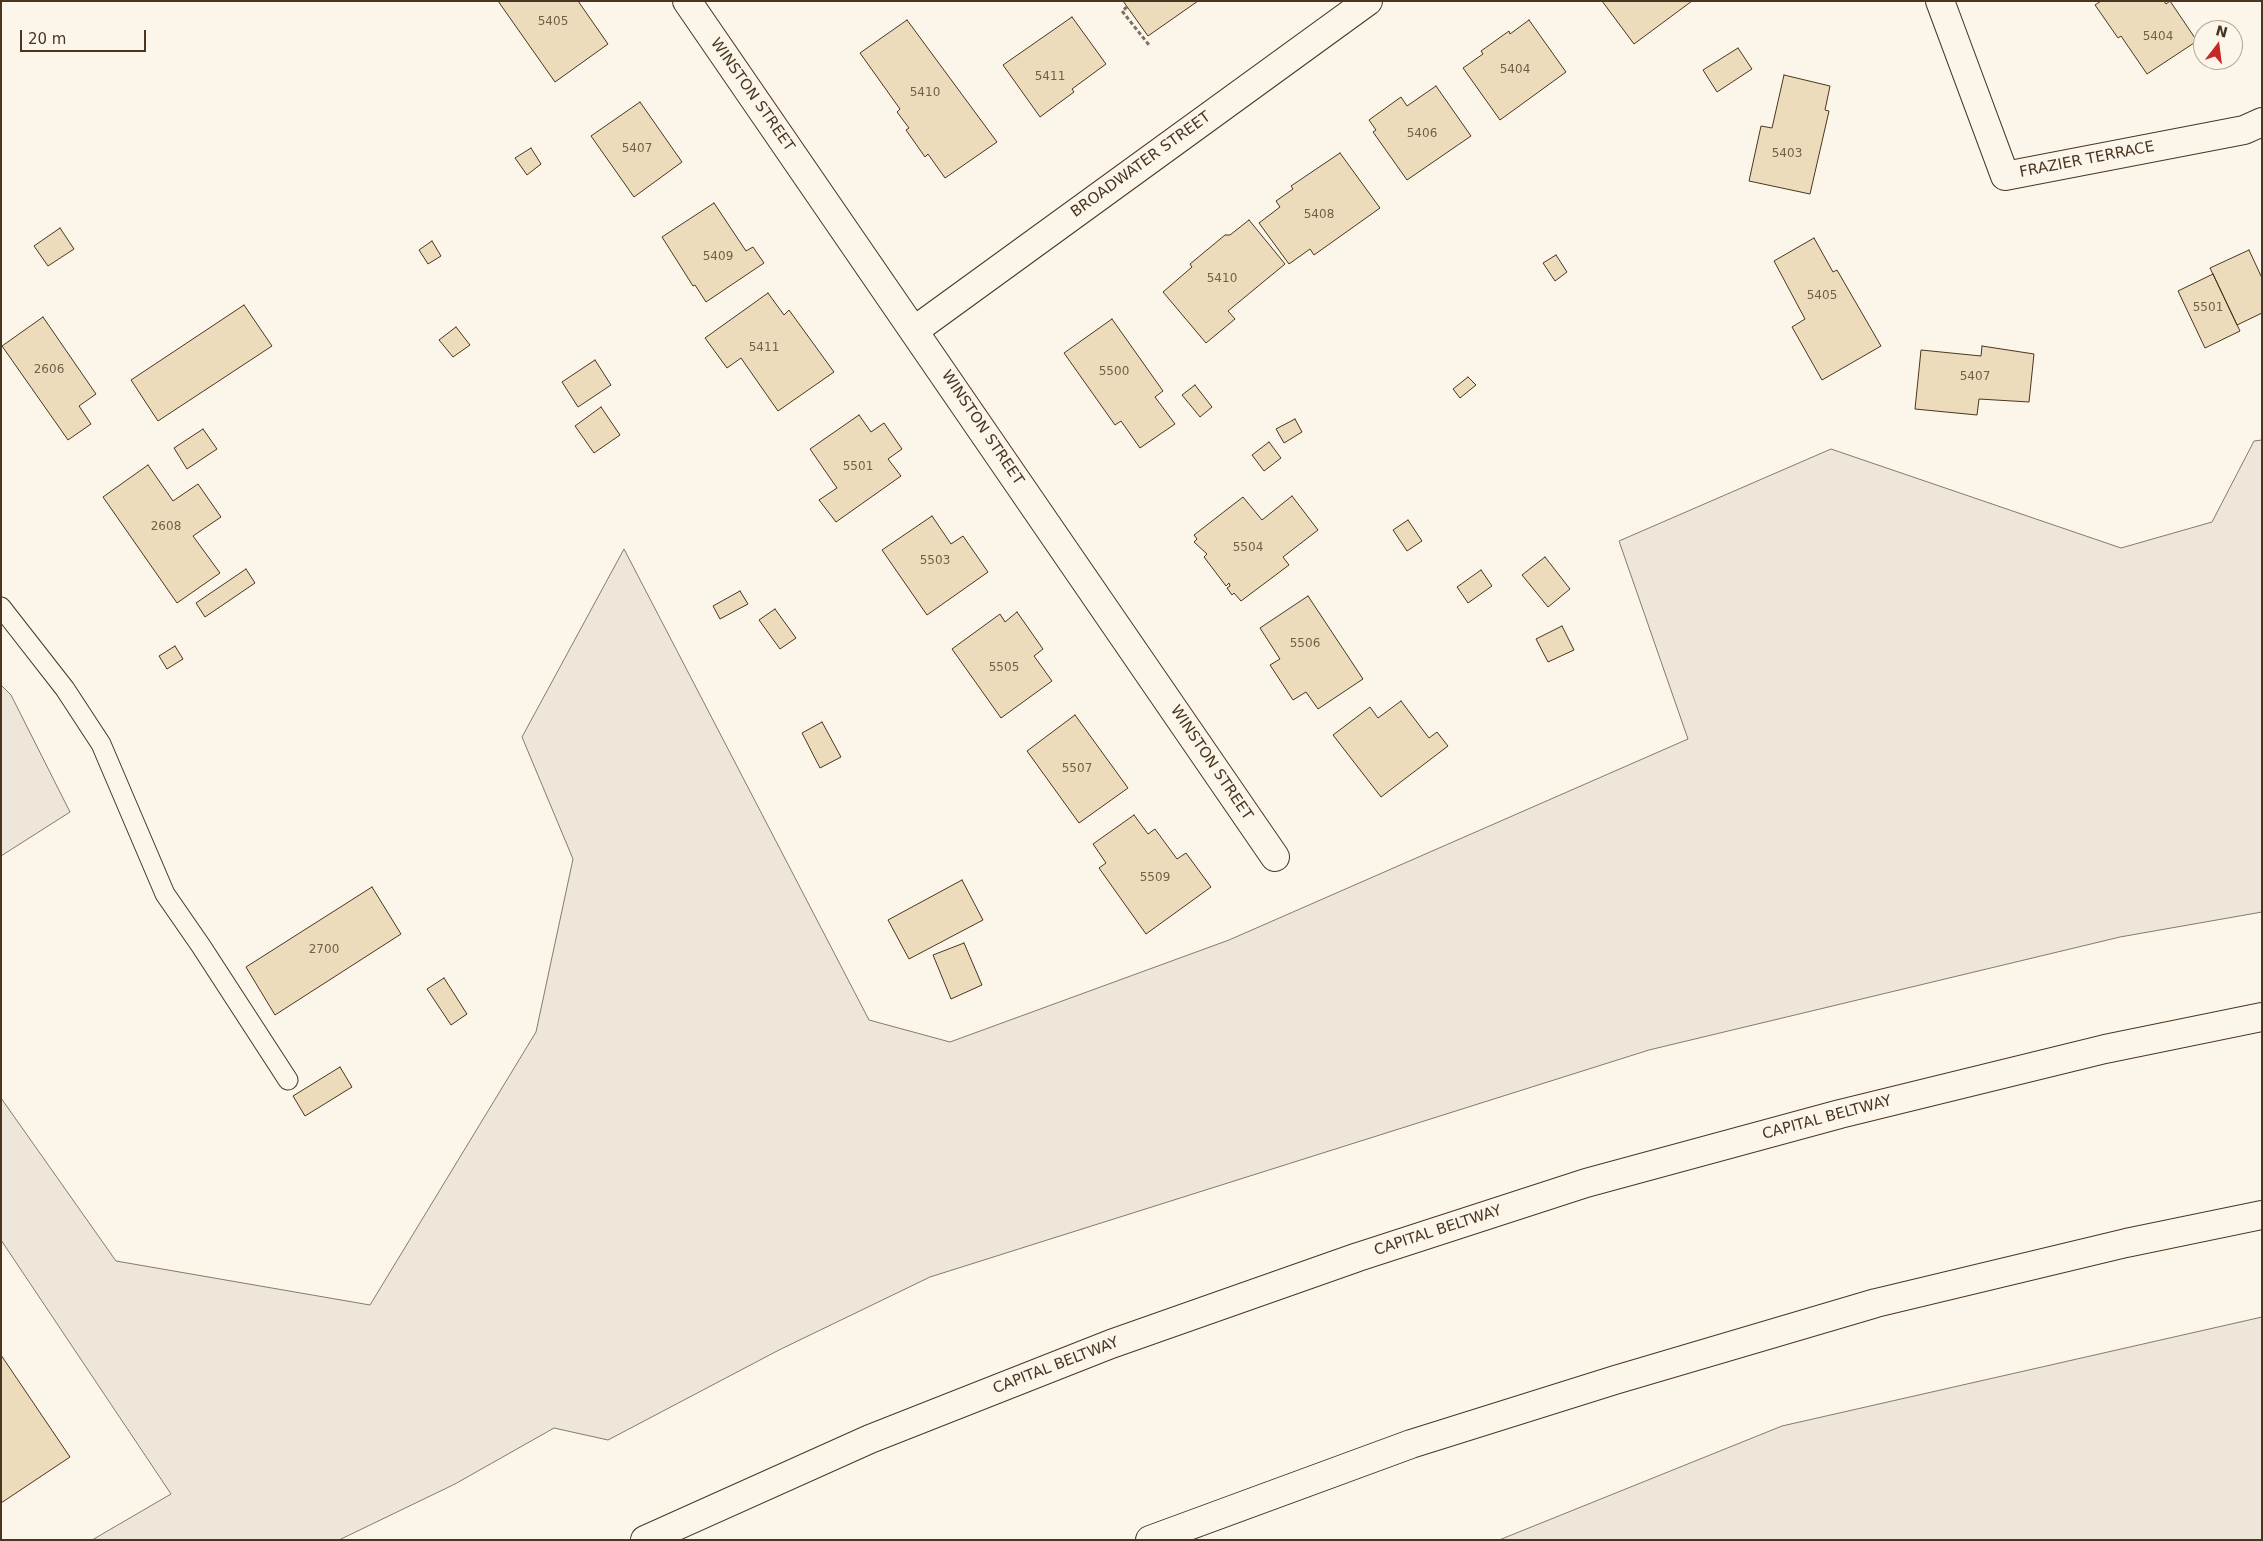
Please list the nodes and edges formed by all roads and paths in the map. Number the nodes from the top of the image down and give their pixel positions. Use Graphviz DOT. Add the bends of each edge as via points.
graph roads {
  1 [pos="687,1"];
  2 [pos="1368,1"];
  3 [pos="1940,1"];
  4 [pos="1127,7"];
  5 [pos="1149,45"];
  6 [pos="2262,122"];
  7 [pos="915,330"];
  8 [pos="1,607"];
  9 [pos="1275,857"];
  10 [pos="2262,1017"];
  11 [pos="288,1080"];
  12 [pos="2262,1215"];
  13 [pos="645,1540"];
  14 [pos="1150,1540"];
  1 -- 7 [label="main road, WINSTON STREET"];
  2 -- 7 [label="main road, BROADWATER STREET"];
  3 -- 6 [label="main road, FRAZIER TERRACE" via="2005,176 2244,130"];
  4 -- 5 [label="path" via="1122,11"];
  7 -- 9 [label="main road, WINSTON STREET"];
  8 -- 11 [label="lane" via="66,689 101,744 164,894"];
  10 -- 13 [label="main road, CAPITAL BELTWAY" via="2105,1049 1840,1114 1557,1193 1358,1257 1111,1344 870,1439"];
  12 -- 14 [label="main road" via="2126,1243 1876,1303 1411,1444"];
}
